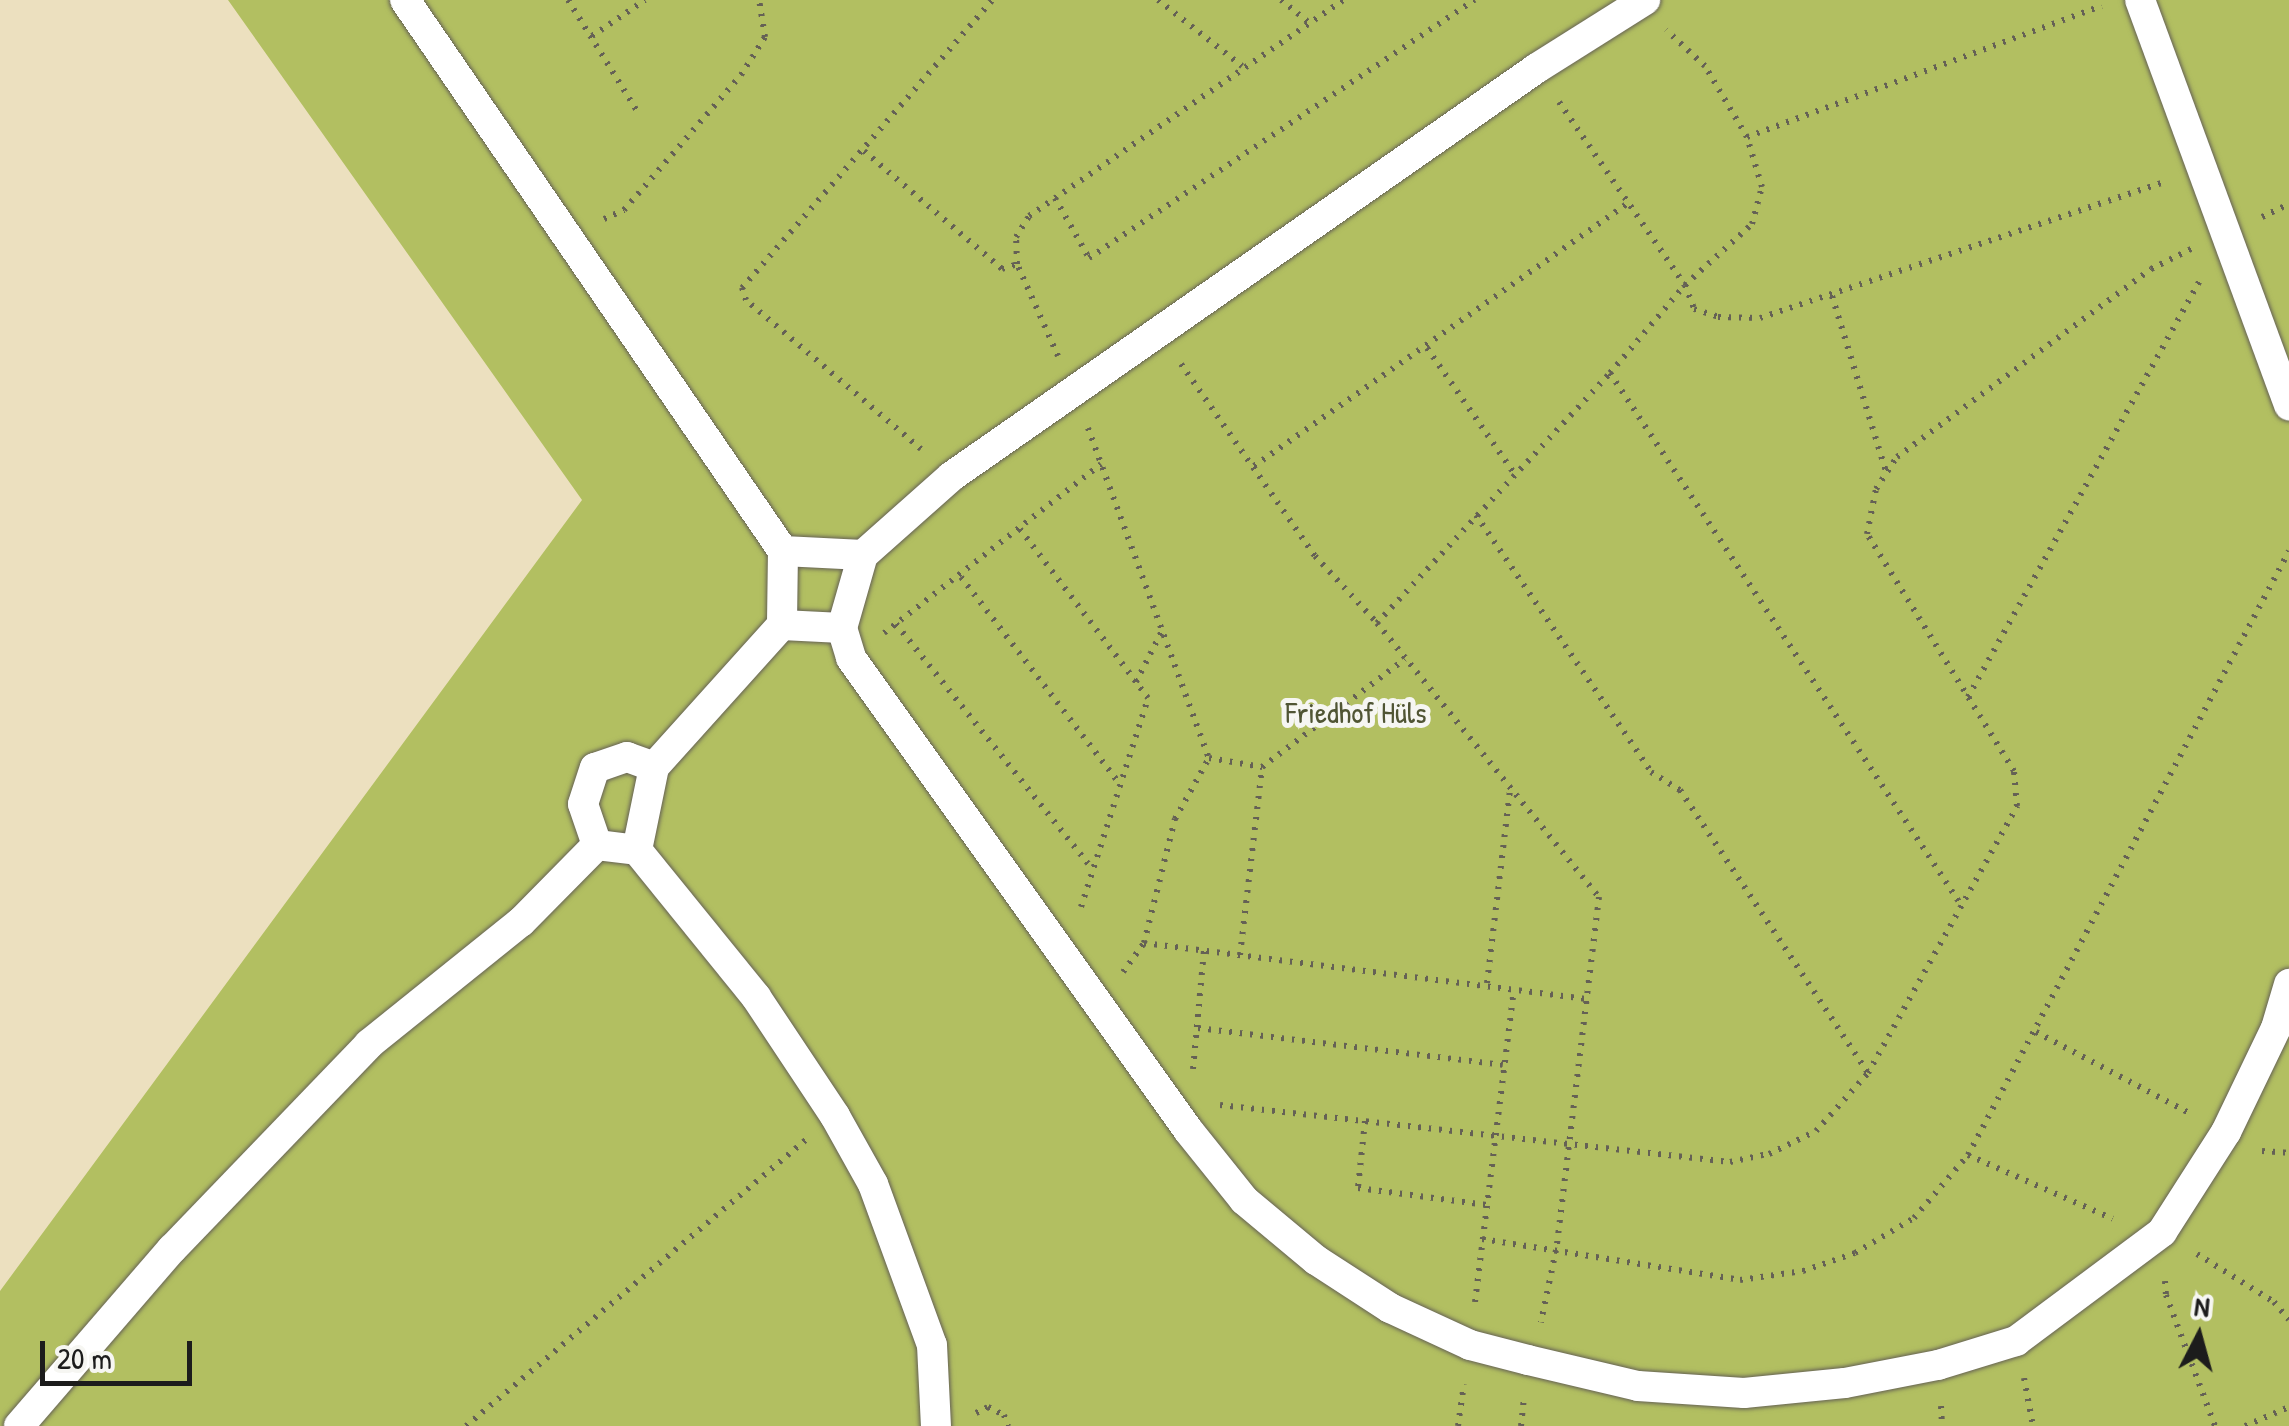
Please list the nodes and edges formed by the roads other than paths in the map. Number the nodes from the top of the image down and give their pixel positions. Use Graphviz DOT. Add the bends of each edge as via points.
graph roads {
  1 [pos="406,0"];
  2 [pos="2140,0"];
  3 [pos="1639,1"];
  4 [pos="2289,406"];
  5 [pos="782,551"];
  6 [pos="862,555"];
  7 [pos="782,625"];
  8 [pos="842,628"];
  9 [pos="654,767"];
  10 [pos="597,846"];
  11 [pos="637,850"];
  12 [pos="2289,984"];
  13 [pos="19,1426"];
  14 [pos="936,1426"];
  1 -- 5 [label="lane"];
  2 -- 4 [label="lane"];
  3 -- 6 [label="lane" via="1072,388 952,476"];
  5 -- 6 [label="lane"];
  5 -- 7 [label="lane"];
  6 -- 8 [label="lane"];
  7 -- 8 [label="lane"];
  7 -- 9 [label="lane"];
  8 -- 12 [label="lane" via="851,658 1244,1200 1316,1260 1390,1308 1470,1345 1528,1360 1638,1386 1744,1392 1845,1384 2016,1341 2162,1232 2226,1132 2276,1028"];
  9 -- 10 [label="lane" via="627,758 595,768 583,804"];
  9 -- 11 [label="lane"];
  10 -- 11 [label="lane"];
  10 -- 13 [label="lane" via="521,922 369,1044 172,1248"];
  11 -- 14 [label="lane" via="756,998 873,1184 932,1344"];
}
